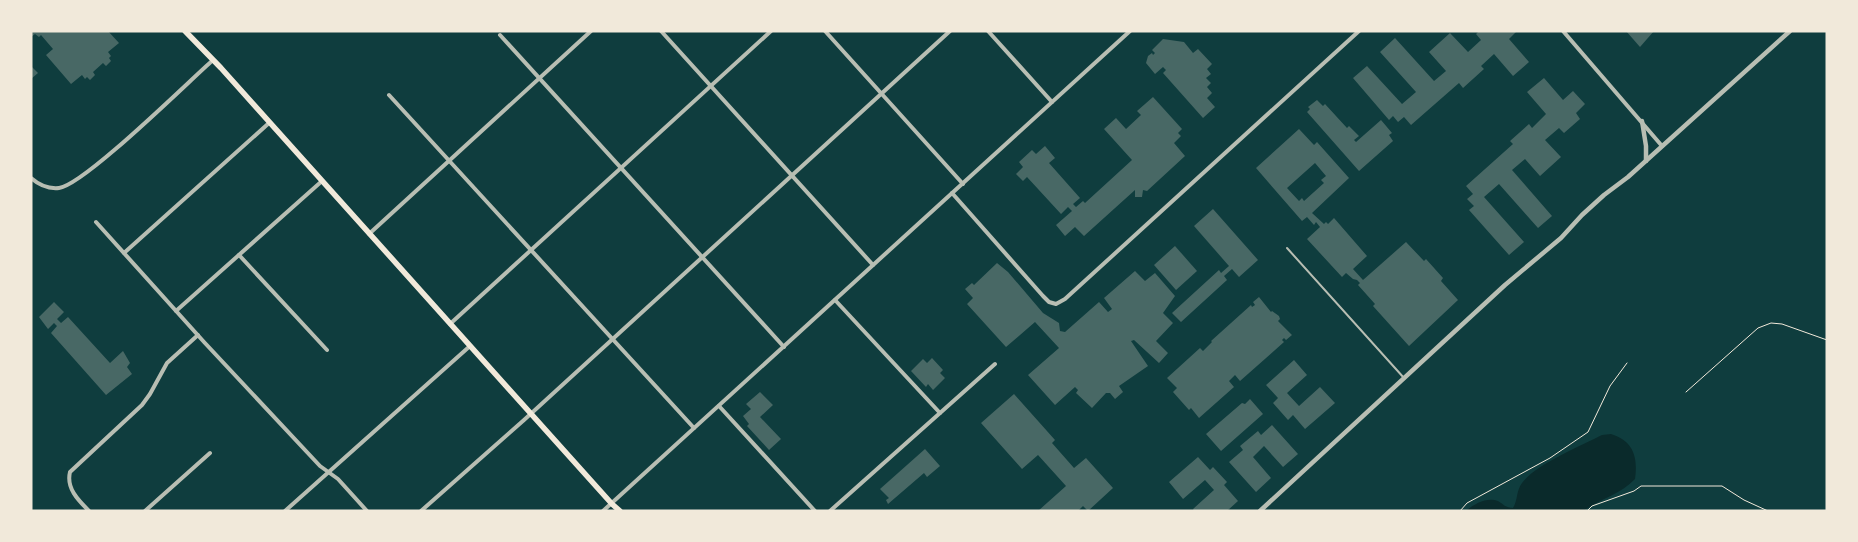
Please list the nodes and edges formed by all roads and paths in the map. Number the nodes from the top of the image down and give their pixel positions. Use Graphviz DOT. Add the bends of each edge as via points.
graph roads {
  1 [pos="185,31"];
  2 [pos="591,31"];
  3 [pos="661,31"];
  4 [pos="771,31"];
  5 [pos="825,31"];
  6 [pos="950,31"];
  7 [pos="988,31"];
  8 [pos="1130,31"];
  9 [pos="1359,31"];
  10 [pos="1563,31"];
  11 [pos="1790,31"];
  12 [pos="500,34"];
  13 [pos="213,60"];
  14 [pos="539,78"];
  15 [pos="711,86"];
  16 [pos="882,94"];
  17 [pos="389,95"];
  18 [pos="1052,102"];
  19 [pos="1642,121"];
  20 [pos="270,123"];
  21 [pos="1662,146"];
  22 [pos="449,160"];
  23 [pos="1646,161"];
  24 [pos="621,168"];
  25 [pos="792,176"];
  26 [pos="31,178"];
  27 [pos="322,181"];
  28 [pos="963,184"];
  29 [pos="952,193"];
  30 [pos="96,222"];
  31 [pos="369,234"];
  32 [pos="1287,248"];
  33 [pos="531,250"];
  34 [pos="124,253"];
  35 [pos="239,255"];
  36 [pos="702,257"];
  37 [pos="873,265"];
  38 [pos="835,300"];
  39 [pos="176,311"];
  40 [pos="450,324"];
  41 [pos="198,335"];
  42 [pos="613,339"];
  43 [pos="1827,340"];
  44 [pos="470,346"];
  45 [pos="784,347"];
  46 [pos="327,350"];
  47 [pos="1627,363"];
  48 [pos="996,364"];
  49 [pos="1404,379"];
  50 [pos="1686,392"];
  51 [pos="719,406"];
  52 [pos="940,413"];
  53 [pos="531,414"];
  54 [pos="694,428"];
  55 [pos="210,453"];
  56 [pos="328,473"];
  57 [pos="612,504"];
  58 [pos="88,511"];
  59 [pos="145,511"];
  60 [pos="285,511"];
  61 [pos="367,511"];
  62 [pos="421,511"];
  63 [pos="603,511"];
  64 [pos="614,511"];
  65 [pos="620,511"];
  66 [pos="815,511"];
  67 [pos="830,511"];
  68 [pos="1260,511"];
  69 [pos="1460,511"];
  70 [pos="1587,511"];
  71 [pos="1768,511"];
  1 -- 13 [label="main road"];
  2 -- 14 [label="street"];
  3 -- 15 [label="street"];
  4 -- 15 [label="street"];
  5 -- 16 [label="street"];
  6 -- 16 [label="street"];
  7 -- 18 [label="street"];
  8 -- 18 [label="street"];
  9 -- 29 [label="street" via="1056,304 1043,296"];
  10 -- 19 [label="street"];
  11 -- 21 [label="street"];
  12 -- 14 [label="street"];
  13 -- 20 [label="main road"];
  13 -- 26 [label="street" via="71,184 60,188 46,187"];
  14 -- 22 [label="street"];
  14 -- 24 [label="street"];
  15 -- 24 [label="street"];
  15 -- 25 [label="street"];
  16 -- 25 [label="street"];
  16 -- 28 [label="street"];
  17 -- 22 [label="street"];
  18 -- 28 [label="street"];
  19 -- 21 [label="street"];
  19 -- 23 [label="street"];
  20 -- 27 [label="main road"];
  20 -- 34 [label="street"];
  21 -- 23 [label="street"];
  22 -- 31 [label="street"];
  22 -- 33 [label="street"];
  23 -- 49 [label="street"];
  24 -- 33 [label="street"];
  24 -- 36 [label="street"];
  25 -- 36 [label="street"];
  25 -- 37 [label="street"];
  27 -- 31 [label="main road"];
  27 -- 35 [label="street"];
  28 -- 29 [label="street"];
  29 -- 37 [label="street"];
  30 -- 34 [label="street"];
  31 -- 40 [label="main road"];
  32 -- 49 [label="lane"];
  33 -- 40 [label="street"];
  33 -- 42 [label="street"];
  34 -- 39 [label="street"];
  35 -- 39 [label="street"];
  35 -- 46 [label="street"];
  36 -- 42 [label="street"];
  36 -- 45 [label="street"];
  37 -- 38 [label="street"];
  38 -- 45 [label="street"];
  38 -- 52 [label="street"];
  39 -- 41 [label="street"];
  40 -- 44 [label="main road"];
  41 -- 56 [label="street"];
  41 -- 58 [label="street" via="167,363 142,405 70,472 68,478 75,496"];
  42 -- 53 [label="street"];
  42 -- 54 [label="street"];
  43 -- 50 [label="path" via="1771,323 1758,328"];
  44 -- 53 [label="main road"];
  44 -- 56 [label="street"];
  45 -- 51 [label="street"];
  47 -- 69 [label="path" via="1610,386 1588,432 1550,458 1467,502"];
  48 -- 52 [label="street"];
  49 -- 68 [label="street"];
  51 -- 54 [label="street"];
  51 -- 66 [label="street"];
  52 -- 67 [label="street"];
  53 -- 57 [label="main road"];
  53 -- 62 [label="street"];
  54 -- 57 [label="street"];
  55 -- 59 [label="street"];
  56 -- 60 [label="street"];
  56 -- 61 [label="street" via="338,479"];
  57 -- 63 [label="street"];
  57 -- 64 [label="main road"];
  57 -- 65 [label="main road"];
  70 -- 71 [label="path" via="1641,486 1722,486"];
}
